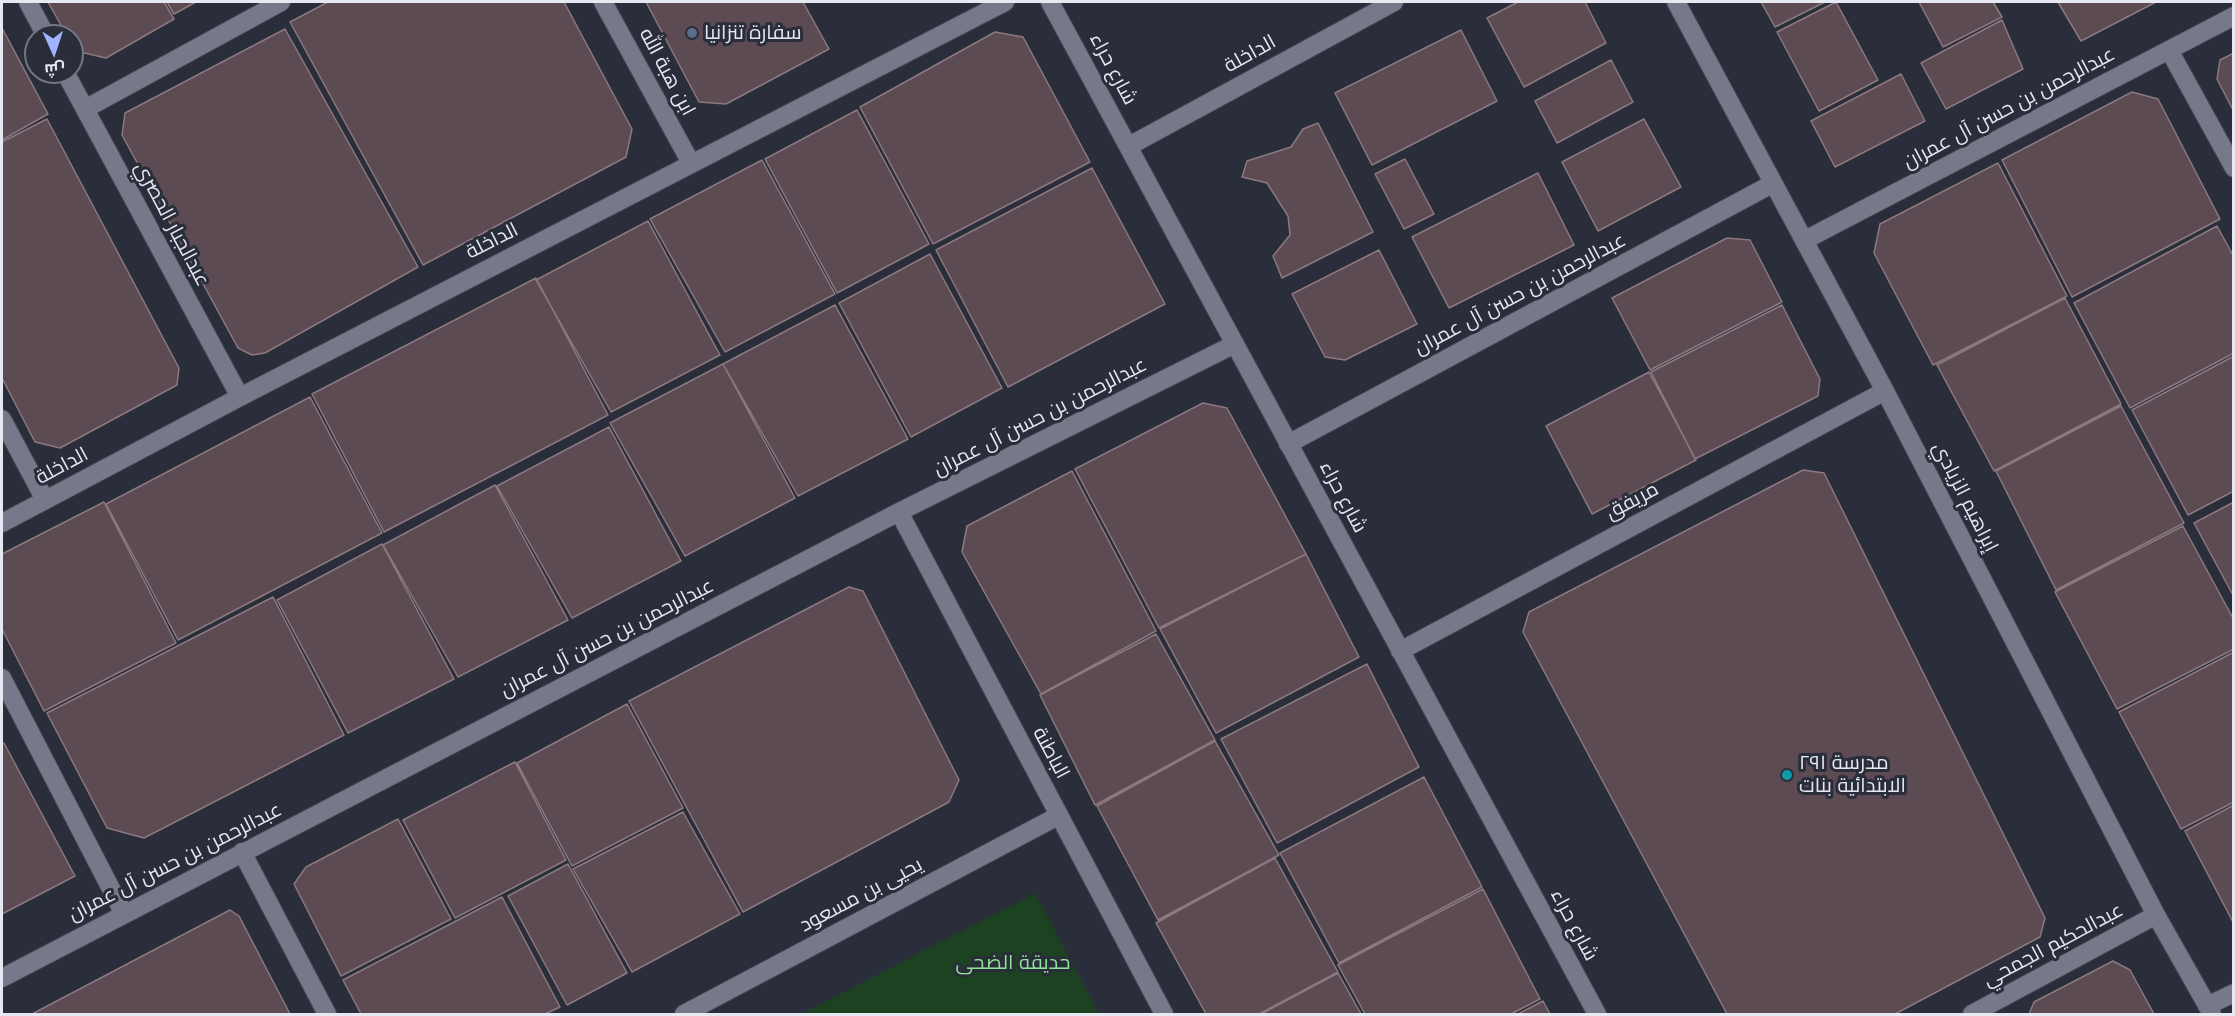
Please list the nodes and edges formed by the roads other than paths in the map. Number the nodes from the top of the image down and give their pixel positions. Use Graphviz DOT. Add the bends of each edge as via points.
graph roads {
  1 [pos="28,2"];
  2 [pos="281,2"];
  3 [pos="603,2"];
  4 [pos="1005,2"];
  5 [pos="1050,2"];
  6 [pos="1394,2"];
  7 [pos="1677,2"];
  8 [pos="2234,16"];
  9 [pos="40,24"];
  10 [pos="2169,50"];
  11 [pos="71,84"];
  12 [pos="84,109"];
  13 [pos="1129,146"];
  14 [pos="691,163"];
  15 [pos="2234,168"];
  16 [pos="1773,184"];
  17 [pos="1805,240"];
  18 [pos="1235,344"];
  19 [pos="1885,391"];
  20 [pos="240,397"];
  21 [pos="2,419"];
  22 [pos="1288,444"];
  23 [pos="45,500"];
  24 [pos="899,512"];
  25 [pos="2,523"];
  26 [pos="1400,651"];
  27 [pos="2,678"];
  28 [pos="1058,816"];
  29 [pos="242,852"];
  30 [pos="124,914"];
  31 [pos="2156,915"];
  32 [pos="2,978"];
  33 [pos="2234,993"];
  34 [pos="2209,1010"];
  35 [pos="1981,1012"];
  36 [pos="327,1014"];
  37 [pos="684,1014"];
  38 [pos="1164,1014"];
  39 [pos="1596,1014"];
  1 -- 9 [label="street"];
  2 -- 12 [label="street"];
  3 -- 14 [label="street, ابن هبة الله"];
  4 -- 14 [label="street, الداخلة"];
  5 -- 13 [label="street, شارع حراء"];
  6 -- 13 [label="street, الداخلة"];
  7 -- 16 [label="street, إبراهيم الزيادي"];
  8 -- 10 [label="street, عبدالرحمن بن حسن آل عمران"];
  10 -- 15 [label="street"];
  10 -- 17 [label="street, عبدالرحمن بن حسن آل عمران"];
  11 -- 12 [label="street, عبدالجبار الحصري"];
  12 -- 20 [label="street, عبدالجبار الحصري"];
  13 -- 18 [label="street, شارع حراء"];
  14 -- 20 [label="street, الداخلة"];
  16 -- 17 [label="street, إبراهيم الزيادي"];
  16 -- 22 [label="street, عبدالرحمن بن حسن آل عمران"];
  17 -- 19 [label="street, إبراهيم الزيادي"];
  18 -- 22 [label="street, شارع حراء"];
  18 -- 24 [label="street, عبدالرحمن بن حسن آل عمران"];
  19 -- 26 [label="street, مريفق"];
  19 -- 31 [label="street, إبراهيم الزيادي"];
  20 -- 23 [label="street, الداخلة"];
  21 -- 23 [label="street"];
  22 -- 26 [label="street, شارع حراء"];
  23 -- 25 [label="street, الداخلة"];
  24 -- 28 [label="street, الباطنة"];
  24 -- 29 [label="street, عبدالرحمن بن حسن آل عمران"];
  26 -- 39 [label="street, شارع حراء"];
  27 -- 30 [label="street"];
  28 -- 37 [label="street, يحيى بن مسعود"];
  28 -- 38 [label="street, الباطنة"];
  29 -- 30 [label="street, عبدالرحمن بن حسن آل عمران"];
  29 -- 36 [label="street"];
  30 -- 32 [label="street, عبدالرحمن بن حسن آل عمران"];
  31 -- 34 [label="street, إبراهيم الزيادي"];
  31 -- 35 [label="street, عبدالحكيم الجمحي"];
  33 -- 34 [label="street"];
}
